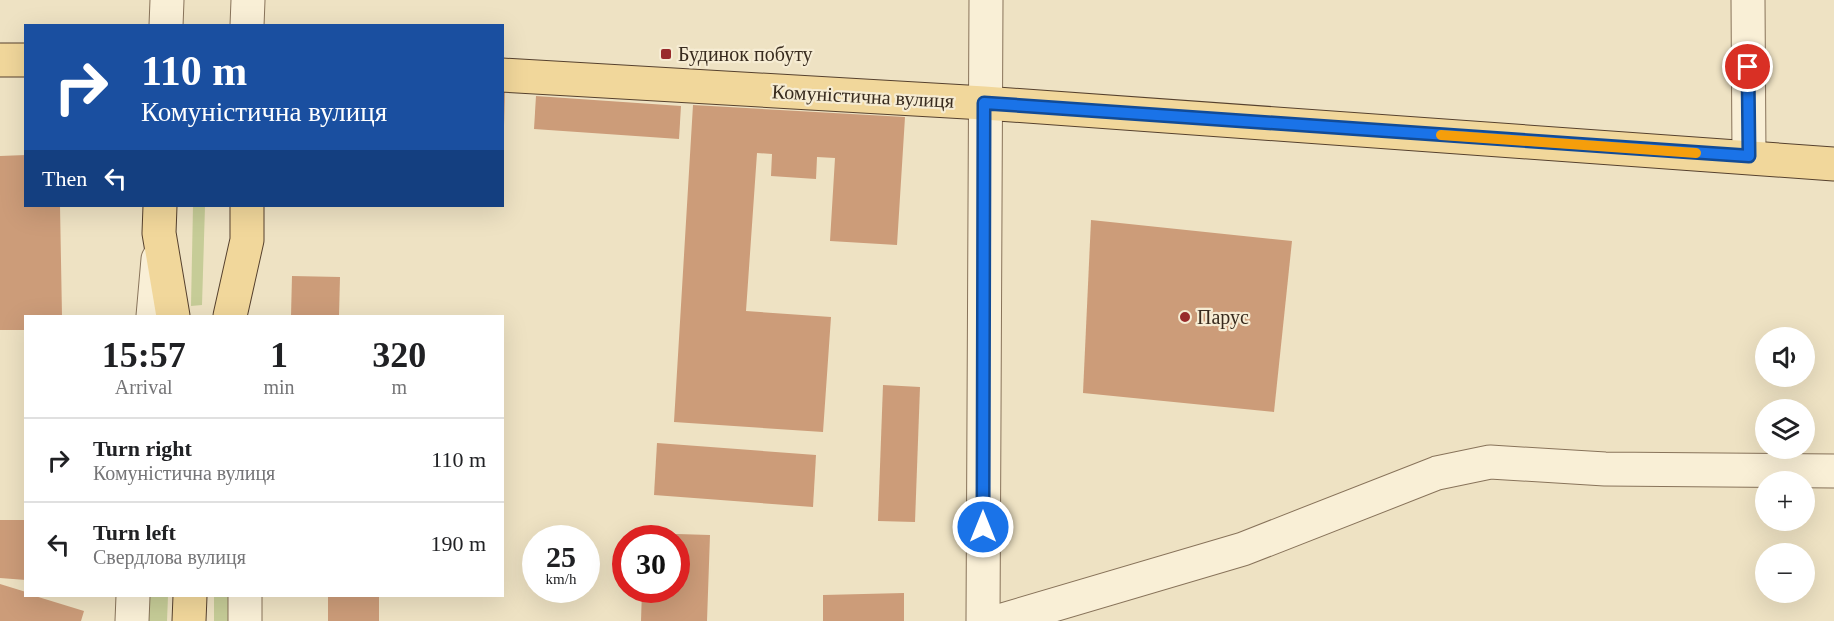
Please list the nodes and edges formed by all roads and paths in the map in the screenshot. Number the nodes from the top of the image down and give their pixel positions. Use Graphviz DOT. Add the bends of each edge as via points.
graph roads {
  1 [pos="167,0"];
  2 [pos="248,0"];
  3 [pos="986,0"];
  4 [pos="1748,0"];
  5 [pos="166,24"];
  6 [pos="247,24"];
  7 [pos="0,60"];
  8 [pos="24,60"];
  9 [pos="504,75"];
  10 [pos="984,103"];
  11 [pos="1749,156"];
  12 [pos="1834,164"];
  13 [pos="247,207"];
  14 [pos="160,219"];
  15 [pos="247,240"];
  16 [pos="153,315"];
  17 [pos="173,315"];
  18 [pos="230,315"];
  19 [pos="247,315"];
  20 [pos="1834,471"];
  21 [pos="133,597"];
  22 [pos="190,597"];
  23 [pos="245,597"];
  24 [pos="132,621"];
  25 [pos="189,621"];
  26 [pos="245,621"];
  27 [pos="983,621"];
  28 [pos="999,621"];
  1 -- 5 [label="street"];
  2 -- 6 [label="street"];
  3 -- 10 [label="street"];
  4 -- 11 [label="street"];
  7 -- 8 [label="main road"];
  9 -- 10 [label="main road, Комуністична вулиця"];
  10 -- 11 [label="main road, Комуністична вулиця"];
  10 -- 27 [label="street"];
  11 -- 12 [label="main road, Комуністична вулиця"];
  13 -- 15 [label="main road"];
  14 -- 16 [label="street"];
  14 -- 17 [label="main road"];
  15 -- 18 [label="main road"];
  15 -- 19 [label="street"];
  20 -- 28 [label="street" via="1605,470 1490,462 1437,473 1243,549"];
  21 -- 24 [label="street"];
  22 -- 25 [label="main road"];
  23 -- 26 [label="street"];
}
